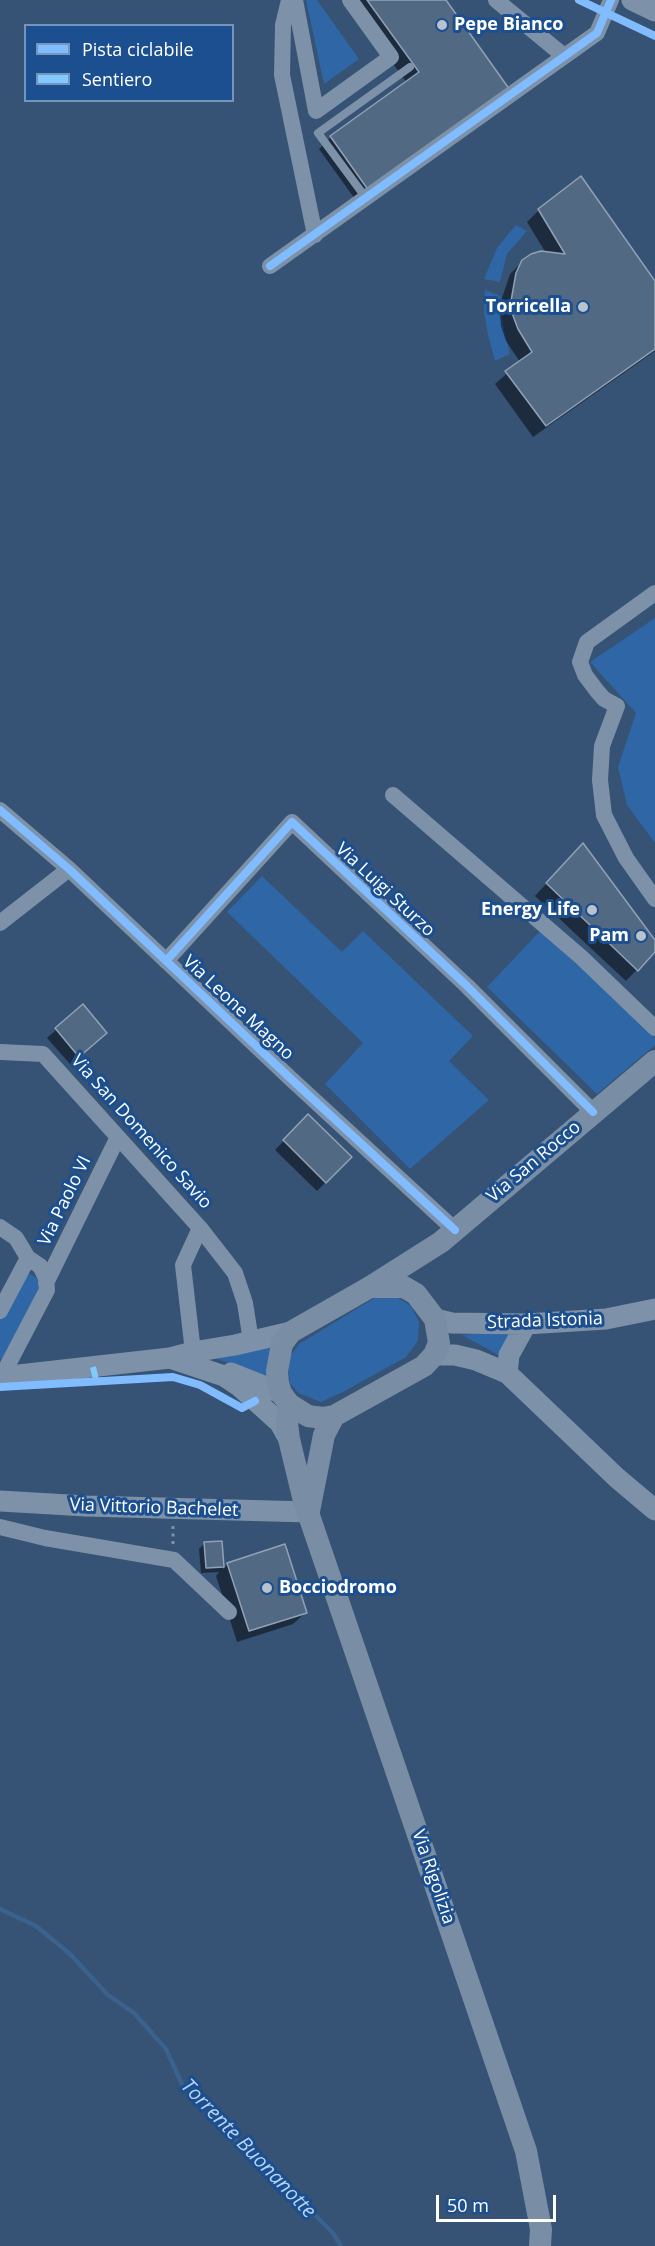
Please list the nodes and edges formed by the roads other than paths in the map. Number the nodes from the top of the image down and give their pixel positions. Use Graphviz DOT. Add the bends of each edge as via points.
graph roads {
  1 [pos="289,0"];
  2 [pos="295,0"];
  3 [pos="350,0"];
  4 [pos="496,0"];
  5 [pos="611,0"];
  6 [pos="632,0"];
  7 [pos="655,11"];
  8 [pos="564,56"];
  9 [pos="410,67"];
  10 [pos="366,198"];
  11 [pos="315,235"];
  12 [pos="270,266"];
  13 [pos="655,593"];
  14 [pos="393,795"];
  15 [pos="0,810"];
  16 [pos="69,869"];
  17 [pos="655,899"];
  18 [pos="0,923"];
  19 [pos="166,961"];
  20 [pos="655,1028"];
  21 [pos="0,1052"];
  22 [pos="655,1061"];
  23 [pos="593,1112"];
  24 [pos="118,1137"];
  25 [pos="0,1227"];
  26 [pos="200,1228"];
  27 [pos="448,1236"];
  28 [pos="28,1258"];
  29 [pos="46,1283"];
  30 [pos="370,1287"];
  31 [pos="416,1294"];
  32 [pos="655,1309"];
  33 [pos="0,1311"];
  34 [pos="435,1319"];
  35 [pos="526,1324"];
  36 [pos="291,1332"];
  37 [pos="251,1341"];
  38 [pos="193,1352"];
  39 [pos="434,1354"];
  40 [pos="170,1358"];
  41 [pos="212,1371"];
  42 [pos="507,1373"];
  43 [pos="1,1377"];
  44 [pos="285,1399"];
  45 [pos="334,1416"];
  46 [pos="289,1439"];
  47 [pos="0,1501"];
  48 [pos="655,1510"];
  49 [pos="309,1512"];
  50 [pos="0,1527"];
  51 [pos="229,1612"];
  52 [pos="540,2246"];
  1 -- 11 [label="street" via="283,25 282,75"];
  2 -- 3 [label="street" via="316,111 391,57"];
  4 -- 8 [label="street"];
  5 -- 8 [label="street" via="597,33"];
  6 -- 7 [label="street"];
  8 -- 10 [label="street"];
  9 -- 10 [label="lane" via="318,133"];
  10 -- 11 [label="street"];
  11 -- 12 [label="street"];
  13 -- 17 [label="street" via="587,642 580,662 597,691 617,706 602,746 604,815 626,858"];
  14 -- 20 [label="street" via="581,957"];
  15 -- 16 [label="street, Via Leone Magno"];
  16 -- 18 [label="street"];
  16 -- 19 [label="street, Via Leone Magno"];
  19 -- 23 [label="street, Via Luigi Sturzo" via="292,822"];
  19 -- 27 [label="street, Via Leone Magno"];
  21 -- 24 [label="street, Via San Domenico Savio" via="43,1054"];
  22 -- 23 [label="main road, Via San Rocco"];
  23 -- 27 [label="main road, Via San Rocco"];
  24 -- 26 [label="street, Via San Domenico Savio"];
  24 -- 29 [label="street, Via Paolo VI"];
  25 -- 28 [label="street, Via Paolo VI" via="16,1238"];
  26 -- 37 [label="street" via="235,1273"];
  26 -- 38 [label="street, Via San Domenico Savio" via="183,1264"];
  27 -- 30 [label="main road"];
  27 -- 31 [label="main road" via="424,1270"];
  28 -- 29 [label="street" via="40,1266"];
  28 -- 33 [label="street, Via Paolo VI"];
  29 -- 43 [label="street, Via Paolo VI" via="47,1290"];
  30 -- 31 [label="main road" via="404,1287"];
  30 -- 36 [label="main road"];
  31 -- 34 [label="main road"];
  32 -- 35 [label="street, Strada Istonia" via="606,1319"];
  34 -- 35 [label="street, Strada Istonia" via="452,1323"];
  34 -- 39 [label="main road" via="440,1343"];
  35 -- 42 [label="street" via="509,1355"];
  36 -- 37 [label="street"];
  36 -- 44 [label="main road" via="282,1344 277,1371"];
  37 -- 38 [label="street"];
  38 -- 40 [label="street"];
  39 -- 42 [label="street" via="476,1360"];
  39 -- 45 [label="main road" via="424,1366"];
  40 -- 41 [label="street"];
  40 -- 43 [label="street"];
  41 -- 44 [label="street" via="235,1374"];
  41 -- 46 [label="street" via="239,1386 280,1423"];
  42 -- 48 [label="street"];
  44 -- 45 [label="main road" via="308,1416"];
  44 -- 46 [label="main road, Via Rigolizia"];
  45 -- 49 [label="main road" via="324,1435"];
  46 -- 49 [label="main road, Via Rigolizia"];
  47 -- 49 [label="street, Via Vittorio Bachelet"];
  49 -- 52 [label="main road, Via Rigolizia" via="526,2151 541,2229"];
  50 -- 51 [label="street" via="174,1560"];
}
